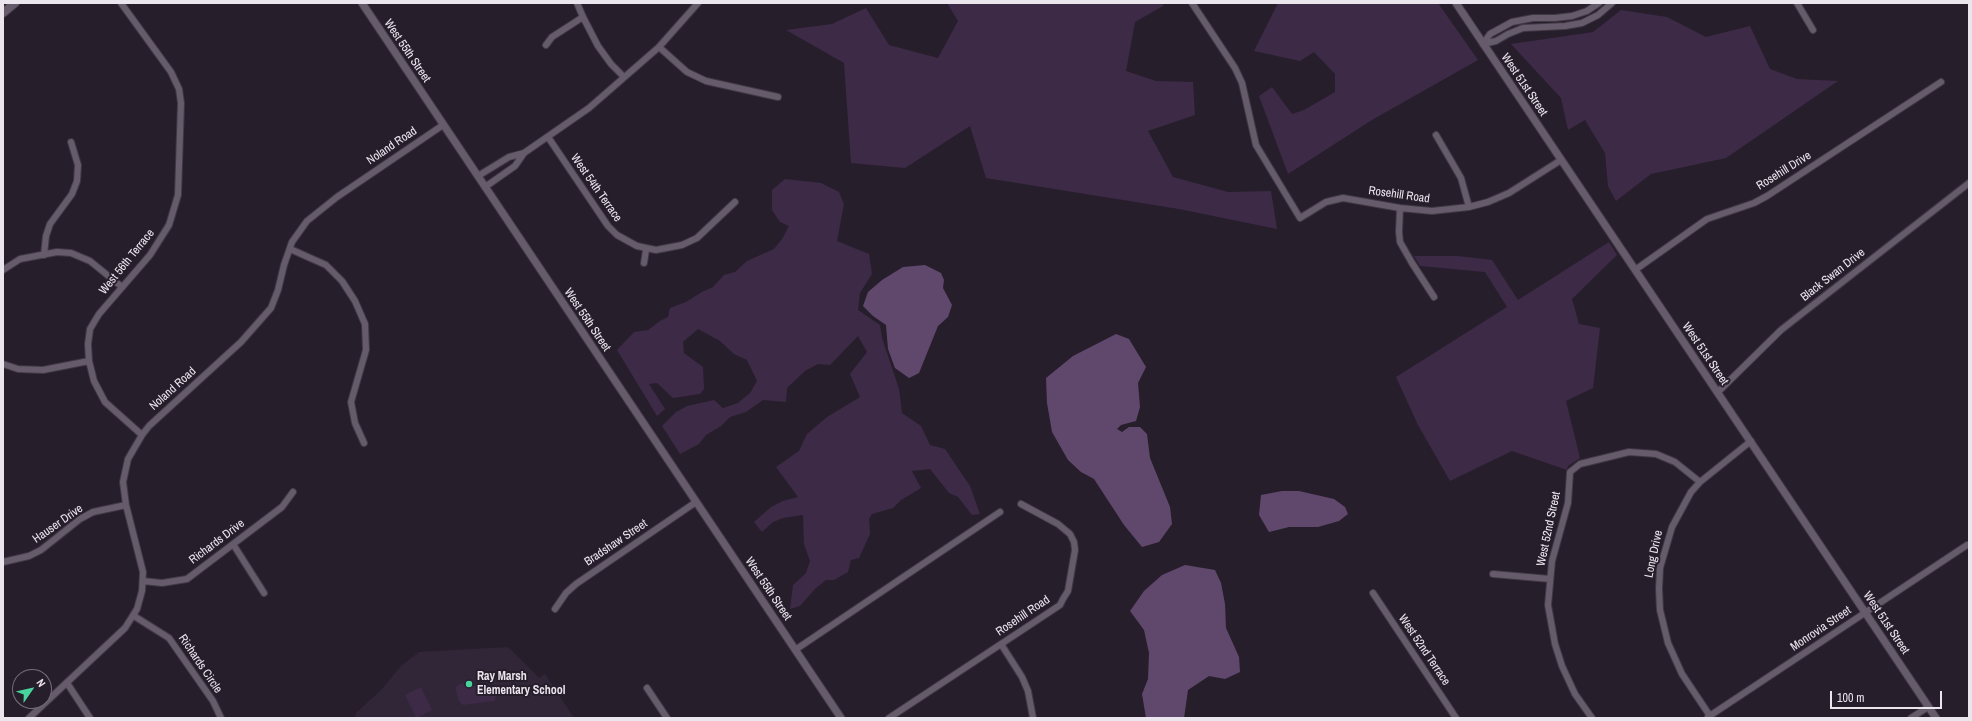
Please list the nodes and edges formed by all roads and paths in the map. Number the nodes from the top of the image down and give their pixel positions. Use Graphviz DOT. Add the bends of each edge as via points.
graph roads {
  1 [pos="15,3"];
  2 [pos="121,3"];
  3 [pos="362,3"];
  4 [pos="577,3"];
  5 [pos="698,3"];
  6 [pos="1192,3"];
  7 [pos="1456,3"];
  8 [pos="1598,3"];
  9 [pos="1612,3"];
  10 [pos="1797,3"];
  11 [pos="3,13"];
  12 [pos="1569,16"];
  13 [pos="582,17"];
  14 [pos="1570,26"];
  15 [pos="1813,30"];
  16 [pos="1483,44"];
  17 [pos="546,45"];
  18 [pos="659,47"];
  19 [pos="624,77"];
  20 [pos="1941,82"];
  21 [pos="778,97"];
  22 [pos="443,125"];
  23 [pos="1436,135"];
  24 [pos="548,137"];
  25 [pos="71,142"];
  26 [pos="524,153"];
  27 [pos="1561,160"];
  28 [pos="478,176"];
  29 [pos="1969,183"];
  30 [pos="485,187"];
  31 [pos="735,202"];
  32 [pos="1469,207"];
  33 [pos="1400,208"];
  34 [pos="290,249"];
  35 [pos="646,250"];
  36 [pos="44,255"];
  37 [pos="644,263"];
  38 [pos="3,270"];
  39 [pos="1635,270"];
  40 [pos="122,287"];
  41 [pos="1434,297"];
  42 [pos="89,361"];
  43 [pos="3,364"];
  44 [pos="1718,392"];
  45 [pos="142,435"];
  46 [pos="1751,442"];
  47 [pos="364,444"];
  48 [pos="1700,482"];
  49 [pos="293,492"];
  50 [pos="696,502"];
  51 [pos="1021,504"];
  52 [pos="126,505"];
  53 [pos="1000,512"];
  54 [pos="233,544"];
  55 [pos="1967,545"];
  56 [pos="3,562"];
  57 [pos="1493,574"];
  58 [pos="1550,579"];
  59 [pos="143,581"];
  60 [pos="264,593"];
  61 [pos="1372,593"];
  62 [pos="555,609"];
  63 [pos="1865,612"];
  64 [pos="134,616"];
  65 [pos="1001,644"];
  66 [pos="795,650"];
  67 [pos="67,683"];
  68 [pos="647,688"];
  69 [pos="1928,707"];
  70 [pos="1708,717"];
  71 [pos="29,718"];
  72 [pos="90,718"];
  73 [pos="221,718"];
  74 [pos="667,718"];
  75 [pos="840,718"];
  76 [pos="889,718"];
  77 [pos="1033,718"];
  78 [pos="1456,718"];
  79 [pos="1592,718"];
  80 [pos="1911,718"];
  81 [pos="1936,718"];
  1 -- 11 [label="main road"];
  2 -- 40 [label="street, West 56th Terrace" via="171,72 179,89 181,103 178,195 169,225 150,255"];
  3 -- 22 [label="street, West 55th Street"];
  4 -- 13 [label="street"];
  5 -- 18 [label="street"];
  6 -- 33 [label="street, Rosehill Road" via="1235,68 1242,83 1256,145 1300,218 1335,198 1351,198"];
  7 -- 16 [label="street, West 51st Street"];
  8 -- 12 [label="street" via="1587,11"];
  9 -- 14 [label="street" via="1591,19"];
  10 -- 15 [label="street"];
  12 -- 14 [label="street"];
  12 -- 16 [label="street" via="1512,22 1490,34"];
  13 -- 17 [label="street" via="552,37"];
  13 -- 19 [label="street" via="598,46"];
  14 -- 16 [label="street" via="1523,28 1496,41"];
  16 -- 27 [label="street, West 51st Street"];
  18 -- 19 [label="street"];
  18 -- 21 [label="street" via="687,72 706,81"];
  19 -- 24 [label="street" via="589,108"];
  20 -- 39 [label="street, Rosehill Drive" via="1767,196 1707,219"];
  22 -- 28 [label="street, West 55th Street"];
  22 -- 34 [label="street, Noland Road" via="337,197 307,221"];
  23 -- 32 [label="street" via="1461,178"];
  24 -- 26 [label="street"];
  24 -- 35 [label="street, West 54th Terrace" via="608,226 623,238"];
  25 -- 36 [label="street" via="78,165 77,181 72,194 50,224"];
  26 -- 28 [label="street" via="509,157"];
  26 -- 30 [label="street" via="514,166"];
  27 -- 32 [label="street, Rosehill Road" via="1509,193"];
  27 -- 39 [label="street, West 51st Street"];
  28 -- 30 [label="street, West 55th Street"];
  29 -- 44 [label="street, Black Swan Drive" via="1781,330"];
  30 -- 50 [label="street, West 55th Street"];
  31 -- 35 [label="street" via="697,238 670,248"];
  32 -- 33 [label="street, Rosehill Road" via="1432,211"];
  33 -- 41 [label="street" via="1400,242"];
  34 -- 45 [label="street, Noland Road" via="271,308 241,342"];
  34 -- 47 [label="street" via="326,265 342,281 356,301 365,324 366,350 351,402 355,423"];
  35 -- 37 [label="street"];
  36 -- 38 [label="street" via="20,259"];
  36 -- 40 [label="street" via="57,252 72,253 90,261"];
  39 -- 44 [label="street, West 51st Street"];
  40 -- 42 [label="street, West 56th Terrace" via="90,329"];
  42 -- 43 [label="street" via="43,370 18,369"];
  42 -- 45 [label="street, West 56th Terrace" via="94,381 105,402"];
  44 -- 46 [label="street, West 51st Street"];
  45 -- 52 [label="street, Noland Road" via="124,470 123,492"];
  46 -- 48 [label="street, Long Drive"];
  46 -- 63 [label="street, West 51st Street"];
  48 -- 58 [label="street, West 52nd Street" via="1675,462 1656,454 1629,452 1572,468 1569,475 1568,503 1552,561"];
  48 -- 70 [label="street, Long Drive" via="1680,509 1672,527 1660,568 1659,589 1660,610 1668,643 1682,674"];
  49 -- 54 [label="street, Richards Drive" via="282,507"];
  50 -- 62 [label="street, Bradshaw Street" via="576,584"];
  50 -- 66 [label="street, West 55th Street"];
  51 -- 65 [label="street, Rosehill Road" via="1058,524 1070,534 1075,550 1068,591 1060,605"];
  52 -- 56 [label="street, Hauser Drive" via="93,512 80,519 41,550 29,556"];
  52 -- 59 [label="street, Noland Road" via="140,556"];
  53 -- 66 [label="street"];
  54 -- 59 [label="street, Richards Drive" via="187,579 162,583"];
  54 -- 60 [label="street"];
  55 -- 63 [label="street, Monrovia Street"];
  57 -- 58 [label="street, West 52nd Street"];
  58 -- 79 [label="street, West 52nd Street" via="1548,606 1554,644 1571,686"];
  59 -- 64 [label="street, Noland Road"];
  61 -- 78 [label="street, West 52nd Terrace"];
  63 -- 69 [label="street, West 51st Street"];
  63 -- 70 [label="street, Monrovia Street"];
  64 -- 67 [label="street, Noland Road" via="125,628"];
  64 -- 73 [label="street, Richards Circle" via="169,638 213,701"];
  65 -- 76 [label="street, Rosehill Road"];
  65 -- 77 [label="street" via="1020,673 1028,691"];
  66 -- 75 [label="street, West 55th Street"];
  67 -- 71 [label="street, Noland Road"];
  67 -- 72 [label="street"];
  68 -- 74 [label="street"];
  69 -- 80 [label="street"];
  69 -- 81 [label="street, West 51st Street"];
}
